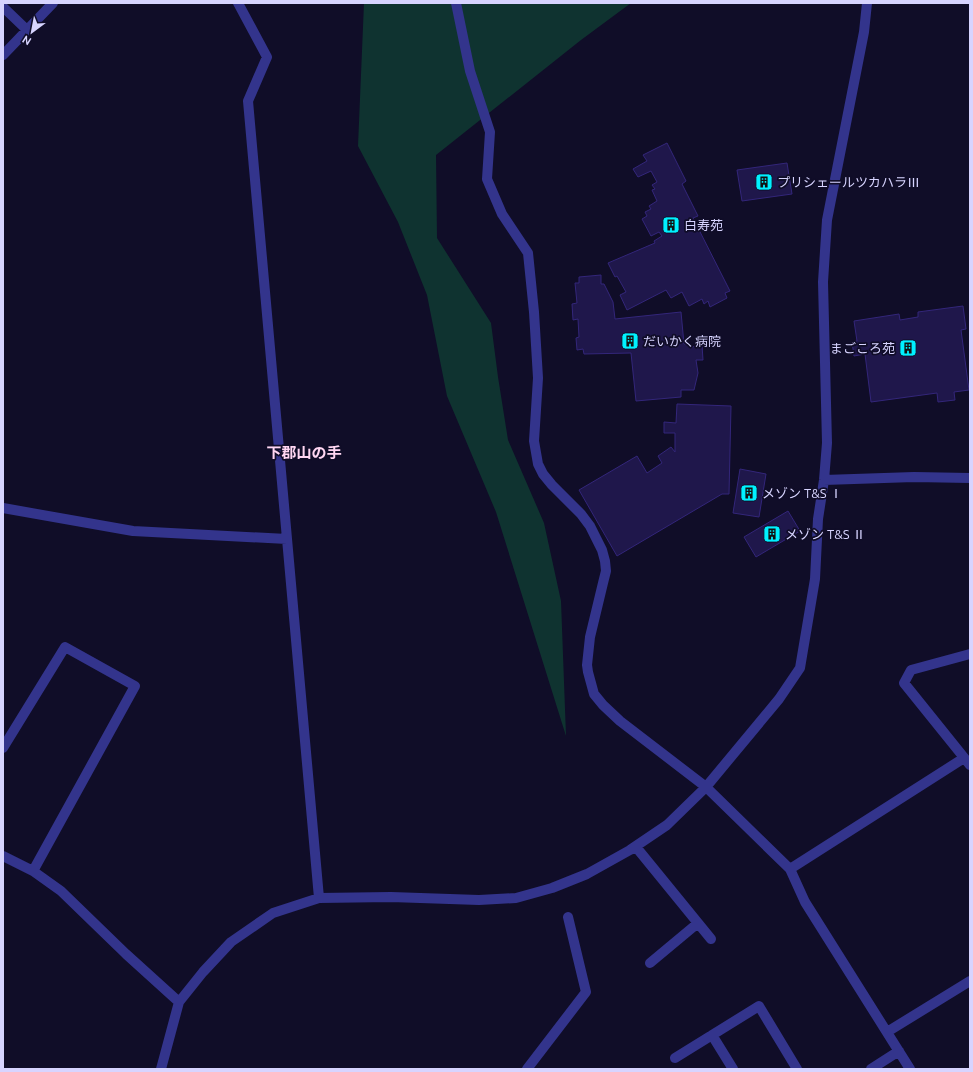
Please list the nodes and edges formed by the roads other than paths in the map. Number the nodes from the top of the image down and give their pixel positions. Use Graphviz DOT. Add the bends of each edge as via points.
graph roads {
  1 [pos="52,3"];
  2 [pos="238,3"];
  3 [pos="456,3"];
  4 [pos="867,3"];
  5 [pos="3,7"];
  6 [pos="27,30"];
  7 [pos="3,56"];
  8 [pos="970,478"];
  9 [pos="824,480"];
  10 [pos="3,508"];
  11 [pos="287,539"];
  12 [pos="970,654"];
  13 [pos="3,748"];
  14 [pos="967,762"];
  15 [pos="706,787"];
  16 [pos="636,846"];
  17 [pos="3,856"];
  18 [pos="790,869"];
  19 [pos="33,871"];
  20 [pos="319,898"];
  21 [pos="568,917"];
  22 [pos="698,923"];
  23 [pos="711,939"];
  24 [pos="650,963"];
  25 [pos="970,980"];
  26 [pos="179,1002"];
  27 [pos="887,1032"];
  28 [pos="712,1035"];
  29 [pos="899,1052"];
  30 [pos="675,1058"];
  31 [pos="162,1069"];
  32 [pos="527,1069"];
  33 [pos="733,1069"];
  34 [pos="797,1069"];
  35 [pos="871,1069"];
  36 [pos="910,1069"];
  1 -- 6 [label="street"];
  2 -- 11 [label="street" via="267,58 248,101"];
  3 -- 15 [label="street" via="470,71 490,132 487,179 502,214 528,253 538,378 534,441 538,464 552,485 590,526 605,561 606,571 590,637 587,665 592,689 597,699 614,716"];
  4 -- 9 [label="street" via="864,32 827,220 823,282 827,443"];
  5 -- 6 [label="street"];
  6 -- 7 [label="street"];
  8 -- 9 [label="street"];
  9 -- 15 [label="street" via="818,519 814,579 800,668 779,699"];
  10 -- 11 [label="street" via="133,531"];
  11 -- 20 [label="street"];
  12 -- 14 [label="street" via="911,670 904,683"];
  13 -- 19 [label="street" via="65,647 135,686"];
  14 -- 18 [label="street"];
  15 -- 16 [label="street" via="667,825"];
  15 -- 18 [label="street"];
  16 -- 20 [label="street" via="587,874 552,888 516,898"];
  16 -- 22 [label="street"];
  17 -- 19 [label="street"];
  18 -- 27 [label="street" via="805,902"];
  19 -- 26 [label="street" via="61,891"];
  20 -- 26 [label="street" via="273,913 231,942"];
  21 -- 32 [label="street" via="586,992"];
  22 -- 23 [label="street"];
  22 -- 24 [label="street"];
  25 -- 27 [label="street"];
  26 -- 31 [label="street"];
  27 -- 29 [label="street"];
  28 -- 30 [label="street"];
  28 -- 33 [label="street"];
  28 -- 34 [label="street" via="759,1006"];
  29 -- 35 [label="street"];
  29 -- 36 [label="street"];
}
